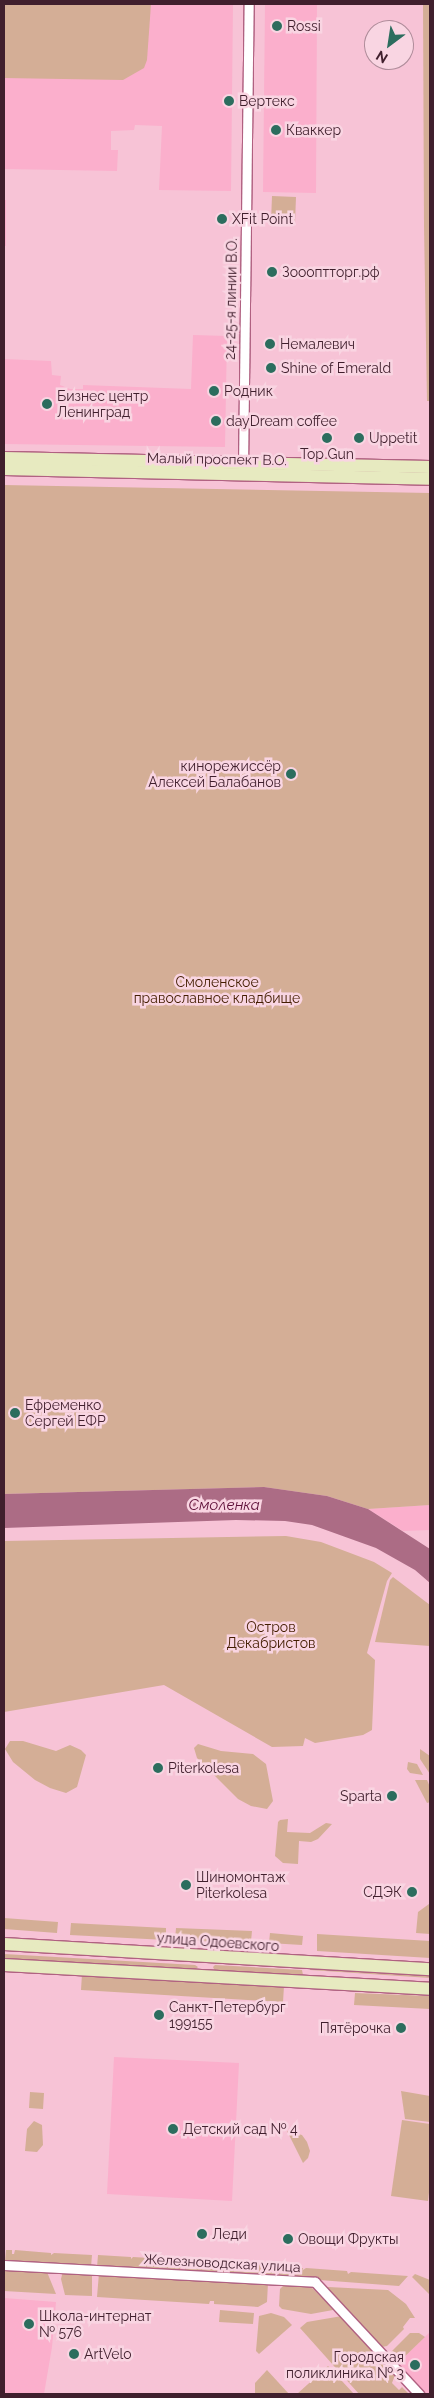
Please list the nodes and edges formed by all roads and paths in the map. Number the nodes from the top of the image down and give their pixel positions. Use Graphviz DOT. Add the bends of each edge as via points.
graph roads {
  1 [pos="249,4"];
  2 [pos="4,458"];
  3 [pos="430,467"];
  4 [pos="243,468"];
  5 [pos="4,469"];
  6 [pos="430,478"];
  7 [pos="4,1944"];
  8 [pos="206,1956"];
  9 [pos="4,1965"];
  10 [pos="430,1969"];
  11 [pos="205,1978"];
  12 [pos="430,1989"];
  13 [pos="4,2265"];
  14 [pos="419,2394"];
  1 -- 4 [label="street, 24-25-я линии В.О."];
  2 -- 4 [label="street, Малый проспект В.О."];
  3 -- 4 [label="street, Малый проспект В.О."];
  4 -- 5 [label="street, Малый проспект В.О."];
  4 -- 6 [label="street, Малый проспект В.О."];
  7 -- 8 [label="street, улица Одоевского"];
  8 -- 10 [label="street, улица Одоевского"];
  8 -- 11 [label="street"];
  9 -- 11 [label="street"];
  11 -- 12 [label="street"];
  13 -- 14 [label="street, Железноводская улица" via="315,2282"];
}
